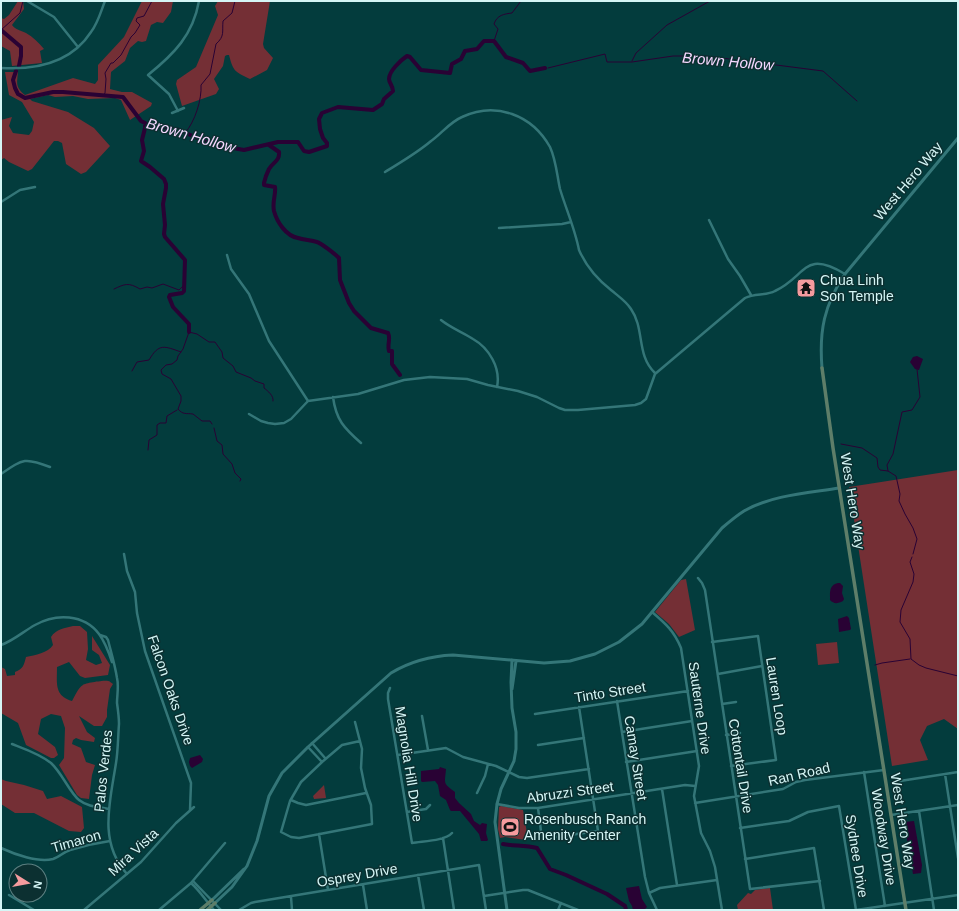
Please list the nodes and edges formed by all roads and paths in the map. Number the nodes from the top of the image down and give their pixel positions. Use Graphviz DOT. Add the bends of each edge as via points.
graph roads {
  1 [pos="27,1"];
  2 [pos="105,1"];
  3 [pos="200,1"];
  4 [pos="78,47"];
  5 [pos="1,68"];
  6 [pos="184,108"];
  7 [pos="178,110"];
  8 [pos="172,113"];
  9 [pos="958,138"];
  10 [pos="385,172"];
  11 [pos="35,187"];
  12 [pos="1,202"];
  13 [pos="709,220"];
  14 [pos="571,222"];
  15 [pos="499,228"];
  16 [pos="227,255"];
  17 [pos="845,274"];
  18 [pos="751,295"];
  19 [pos="441,320"];
  20 [pos="822,368"];
  21 [pos="655,374"];
  22 [pos="497,387"];
  23 [pos="333,397"];
  24 [pos="308,401"];
  25 [pos="249,414"];
  26 [pos="361,443"];
  27 [pos="50,467"];
  28 [pos="1,474"];
  29 [pos="839,488"];
  30 [pos="124,554"];
  31 [pos="698,578"];
  32 [pos="652,612"];
  33 [pos="712,642"];
  34 [pos="1,645"];
  35 [pos="514,661"];
  36 [pos="762,666"];
  37 [pos="718,674"];
  38 [pos="390,688"];
  39 [pos="688,690"];
  40 [pos="617,701"];
  41 [pos="736,702"];
  42 [pos="722,704"];
  43 [pos="579,707"];
  44 [pos="535,714"];
  45 [pos="422,716"];
  46 [pos="692,721"];
  47 [pos="355,722"];
  48 [pos="622,732"];
  49 [pos="740,733"];
  50 [pos="726,735"];
  51 [pos="584,738"];
  52 [pos="360,741"];
  53 [pos="312,743"];
  54 [pos="12,744"];
  55 [pos="538,745"];
  56 [pos="308,747"];
  57 [pos="428,750"];
  58 [pos="697,751"];
  59 [pos="398,755"];
  60 [pos="325,758"];
  61 [pos="322,762"];
  62 [pos="626,762"];
  63 [pos="488,764"];
  64 [pos="731,766"];
  65 [pos="589,769"];
  66 [pos="884,770"];
  67 [pos="509,772"];
  68 [pos="864,772"];
  69 [pos="958,772"];
  70 [pos="945,774"];
  71 [pos="900,781"];
  72 [pos="694,786"];
  73 [pos="662,789"];
  74 [pos="366,793"];
  75 [pos="477,793"];
  76 [pos="631,794"];
  77 [pos="736,797"];
  78 [pos="291,800"];
  79 [pos="593,800"];
  80 [pos="695,803"];
  81 [pos="497,804"];
  82 [pos="430,805"];
  83 [pos="958,805"];
  84 [pos="950,806"];
  85 [pos="194,807"];
  86 [pos="538,808"];
  87 [pos="109,809"];
  88 [pos="190,810"];
  89 [pos="919,811"];
  90 [pos="407,812"];
  91 [pos="891,815"];
  92 [pos="740,828"];
  93 [pos="452,833"];
  94 [pos="319,834"];
  95 [pos="443,838"];
  96 [pos="110,841"];
  97 [pos="225,843"];
  98 [pos="1,848"];
  99 [pos="958,858"];
  100 [pos="745,859"];
  101 [pos="448,870"];
  102 [pos="127,874"];
  103 [pos="418,875"];
  104 [pos="717,880"];
  105 [pos="820,881"];
  106 [pos="192,882"];
  107 [pos="363,885"];
  108 [pos="677,885"];
  109 [pos="328,890"];
  110 [pos="505,892"];
  111 [pos="649,892"];
  112 [pos="958,895"];
  113 [pos="484,896"];
  114 [pos="290,897"];
  115 [pos="932,899"];
  116 [pos="214,901"];
  117 [pos="22,903"];
  118 [pos="561,903"];
  119 [pos="905,903"];
  120 [pos="209,905"];
  121 [pos="885,906"];
  122 [pos="34,910"];
  123 [pos="84,910"];
  124 [pos="159,910"];
  125 [pos="200,910"];
  126 [pos="207,910"];
  127 [pos="214,910"];
  128 [pos="221,910"];
  129 [pos="239,910"];
  130 [pos="292,910"];
  131 [pos="367,910"];
  132 [pos="424,910"];
  133 [pos="454,910"];
  134 [pos="486,910"];
  135 [pos="507,910"];
  136 [pos="558,910"];
  137 [pos="578,910"];
  138 [pos="657,910"];
  139 [pos="722,910"];
  140 [pos="824,910"];
  141 [pos="856,910"];
  142 [pos="906,910"];
  143 [pos="934,910"];
  1 -- 4 [label="street" via="54,17"];
  2 -- 4 [label="street" via="92,32"];
  3 -- 7 [label="street" via="193,24 184,39 163,63 148,75 169,94"];
  4 -- 5 [label="street" via="64,57 43,66 23,69"];
  6 -- 7 [label="street"];
  7 -- 8 [label="street"];
  9 -- 17 [label="street, West Hero Way"];
  10 -- 14 [label="street" via="415,154 461,117 477,112 507,111 532,124 549,146"];
  11 -- 12 [label="street" via="20,190"];
  13 -- 18 [label="street"];
  14 -- 15 [label="street"];
  14 -- 21 [label="street" via="585,263 632,310 637,321 645,360"];
  16 -- 24 [label="street" via="230,269 249,294 269,341"];
  17 -- 18 [label="street" via="831,266 816,264 805,268 788,284 774,292"];
  17 -- 20 [label="street, West Hero Way" via="834,291 824,317 821,338"];
  18 -- 21 [label="street" via="735,305"];
  19 -- 22 [label="street" via="474,339 486,351 497,370"];
  20 -- 29 [label="main road, West Hero Way"];
  21 -- 22 [label="street" via="646,399 641,403 578,410 559,408 537,397"];
  22 -- 23 [label="street" via="467,379 422,377 358,394"];
  23 -- 24 [label="street"];
  23 -- 26 [label="street" via="339,420"];
  24 -- 25 [label="street" via="284,423 260,421"];
  27 -- 28 [label="street" via="38,462 24,461"];
  29 -- 32 [label="street" via="771,500 744,511 722,528"];
  29 -- 66 [label="main road, West Hero Way"];
  30 -- 88 [label="street, Falcon Oaks Drive" via="135,592 145,651 192,783"];
  31 -- 33 [label="street, Cottontail Drive" via="705,590"];
  32 -- 35 [label="street" via="642,624 619,642 595,654 551,663"];
  32 -- 39 [label="street, Sauterne Drive" via="670,627 678,640"];
  33 -- 36 [label="street, Lauren Loop" via="758,636"];
  33 -- 37 [label="street, Cottontail Drive"];
  34 -- 87 [label="street, Palos Verdes" via="42,621 54,617 83,621 100,635 118,679 119,723"];
  35 -- 53 [label="street" via="448,655 432,656 406,665 383,679"];
  35 -- 67 [label="street" via="512,708 516,741 514,761"];
  36 -- 37 [label="street"];
  36 -- 64 [label="street, Lauren Loop" via="776,760"];
  37 -- 42 [label="street, Cottontail Drive"];
  38 -- 59 [label="street, Magnolia Hill Drive" via="388,699"];
  39 -- 40 [label="street, Tinto Street"];
  39 -- 46 [label="street, Sauterne Drive"];
  40 -- 43 [label="street, Tinto Street"];
  40 -- 48 [label="street, Camay Street"];
  41 -- 42 [label="street"];
  42 -- 50 [label="street, Cottontail Drive"];
  43 -- 44 [label="street, Tinto Street"];
  43 -- 51 [label="street"];
  45 -- 57 [label="street"];
  46 -- 48 [label="street"];
  46 -- 58 [label="street, Sauterne Drive"];
  47 -- 52 [label="street"];
  48 -- 62 [label="street, Camay Street"];
  49 -- 50 [label="street"];
  50 -- 64 [label="street, Cottontail Drive"];
  51 -- 55 [label="street"];
  51 -- 65 [label="street"];
  52 -- 60 [label="street" via="342,745"];
  52 -- 74 [label="street" via="361,768"];
  53 -- 56 [label="street"];
  53 -- 60 [label="street"];
  54 -- 87 [label="street" via="44,757 61,774 79,800 88,805"];
  56 -- 61 [label="street"];
  56 -- 116 [label="street" via="282,773 272,790 247,866"];
  57 -- 59 [label="street"];
  57 -- 63 [label="street" via="449,749 463,757"];
  58 -- 62 [label="street"];
  58 -- 72 [label="street, Sauterne Drive" via="698,766"];
  59 -- 90 [label="street, Magnolia Hill Drive"];
  60 -- 61 [label="street"];
  61 -- 78 [label="street" via="301,782"];
  62 -- 76 [label="street, Camay Street"];
  63 -- 67 [label="street"];
  63 -- 75 [label="street"];
  64 -- 77 [label="street, Cottontail Drive"];
  65 -- 67 [label="street" via="527,778"];
  65 -- 79 [label="street"];
  66 -- 68 [label="street, Ran Road"];
  66 -- 91 [label="main road, West Hero Way"];
  67 -- 81 [label="street"];
  68 -- 77 [label="street, Ran Road" via="805,780 783,789"];
  68 -- 121 [label="street, Woodway Drive"];
  69 -- 70 [label="street"];
  70 -- 71 [label="street"];
  70 -- 84 [label="street"];
  72 -- 73 [label="street, Abruzzi Street"];
  72 -- 80 [label="street, Sauterne Drive"];
  73 -- 76 [label="street, Abruzzi Street"];
  73 -- 108 [label="street"];
  74 -- 78 [label="street" via="306,805"];
  74 -- 94 [label="street" via="372,824"];
  76 -- 79 [label="street, Abruzzi Street"];
  76 -- 111 [label="street, Camay Street"];
  77 -- 80 [label="street, Ran Road"];
  77 -- 92 [label="street, Cottontail Drive"];
  78 -- 94 [label="street" via="281,832 299,838"];
  79 -- 86 [label="street, Abruzzi Street"];
  79 -- 86 [label="street" via="598,831 542,839"];
  80 -- 104 [label="street, Sauterne Drive" via="700,833 710,852"];
  81 -- 86 [label="street, Abruzzi Street"];
  81 -- 110 [label="street" via="495,822"];
  82 -- 90 [label="street" via="426,810"];
  83 -- 84 [label="street"];
  84 -- 89 [label="street"];
  84 -- 99 [label="street"];
  85 -- 88 [label="street, Mira Vista"];
  87 -- 96 [label="street, Palos Verdes"];
  88 -- 102 [label="street, Mira Vista"];
  89 -- 91 [label="street"];
  89 -- 115 [label="street"];
  90 -- 95 [label="street, Magnolia Hill Drive" via="412,843"];
  91 -- 119 [label="main road, West Hero Way"];
  92 -- 100 [label="street, Cottontail Drive"];
  92 -- 141 [label="street, Sydnee Drive" via="789,821 808,812 839,806"];
  93 -- 95 [label="street"];
  94 -- 109 [label="street"];
  95 -- 101 [label="street"];
  96 -- 98 [label="street, Timaron" via="90,844 47,860 24,857"];
  96 -- 102 [label="street, Palos Verdes" via="118,863"];
  97 -- 106 [label="street"];
  100 -- 105 [label="street, Cottontail Drive" via="750,889"];
  100 -- 105 [label="street" via="814,848"];
  101 -- 103 [label="street, Osprey Drive"];
  101 -- 113 [label="street, Osprey Drive" via="479,865"];
  101 -- 133 [label="street"];
  102 -- 123 [label="street, Mira Vista"];
  103 -- 107 [label="street, Osprey Drive"];
  103 -- 132 [label="street"];
  104 -- 108 [label="street"];
  104 -- 139 [label="street, Sauterne Drive"];
  105 -- 140 [label="street"];
  106 -- 116 [label="street"];
  106 -- 120 [label="street"];
  106 -- 124 [label="street"];
  107 -- 109 [label="street, Osprey Drive"];
  107 -- 131 [label="street"];
  108 -- 111 [label="street"];
  109 -- 114 [label="street, Osprey Drive"];
  110 -- 113 [label="street"];
  110 -- 118 [label="street" via="528,890"];
  110 -- 135 [label="street"];
  111 -- 138 [label="street, Camay Street"];
  112 -- 115 [label="street"];
  113 -- 134 [label="street"];
  114 -- 129 [label="street, Osprey Drive" via="250,903"];
  114 -- 130 [label="street"];
  115 -- 119 [label="street"];
  115 -- 143 [label="street"];
  116 -- 120 [label="main road"];
  116 -- 128 [label="street"];
  117 -- 122 [label="street"];
  118 -- 136 [label="street"];
  118 -- 137 [label="street"];
  119 -- 121 [label="street"];
  119 -- 142 [label="main road, West Hero Way"];
  120 -- 125 [label="main road"];
  120 -- 126 [label="main road"];
  120 -- 127 [label="street"];
  121 -- 141 [label="street"];
}
